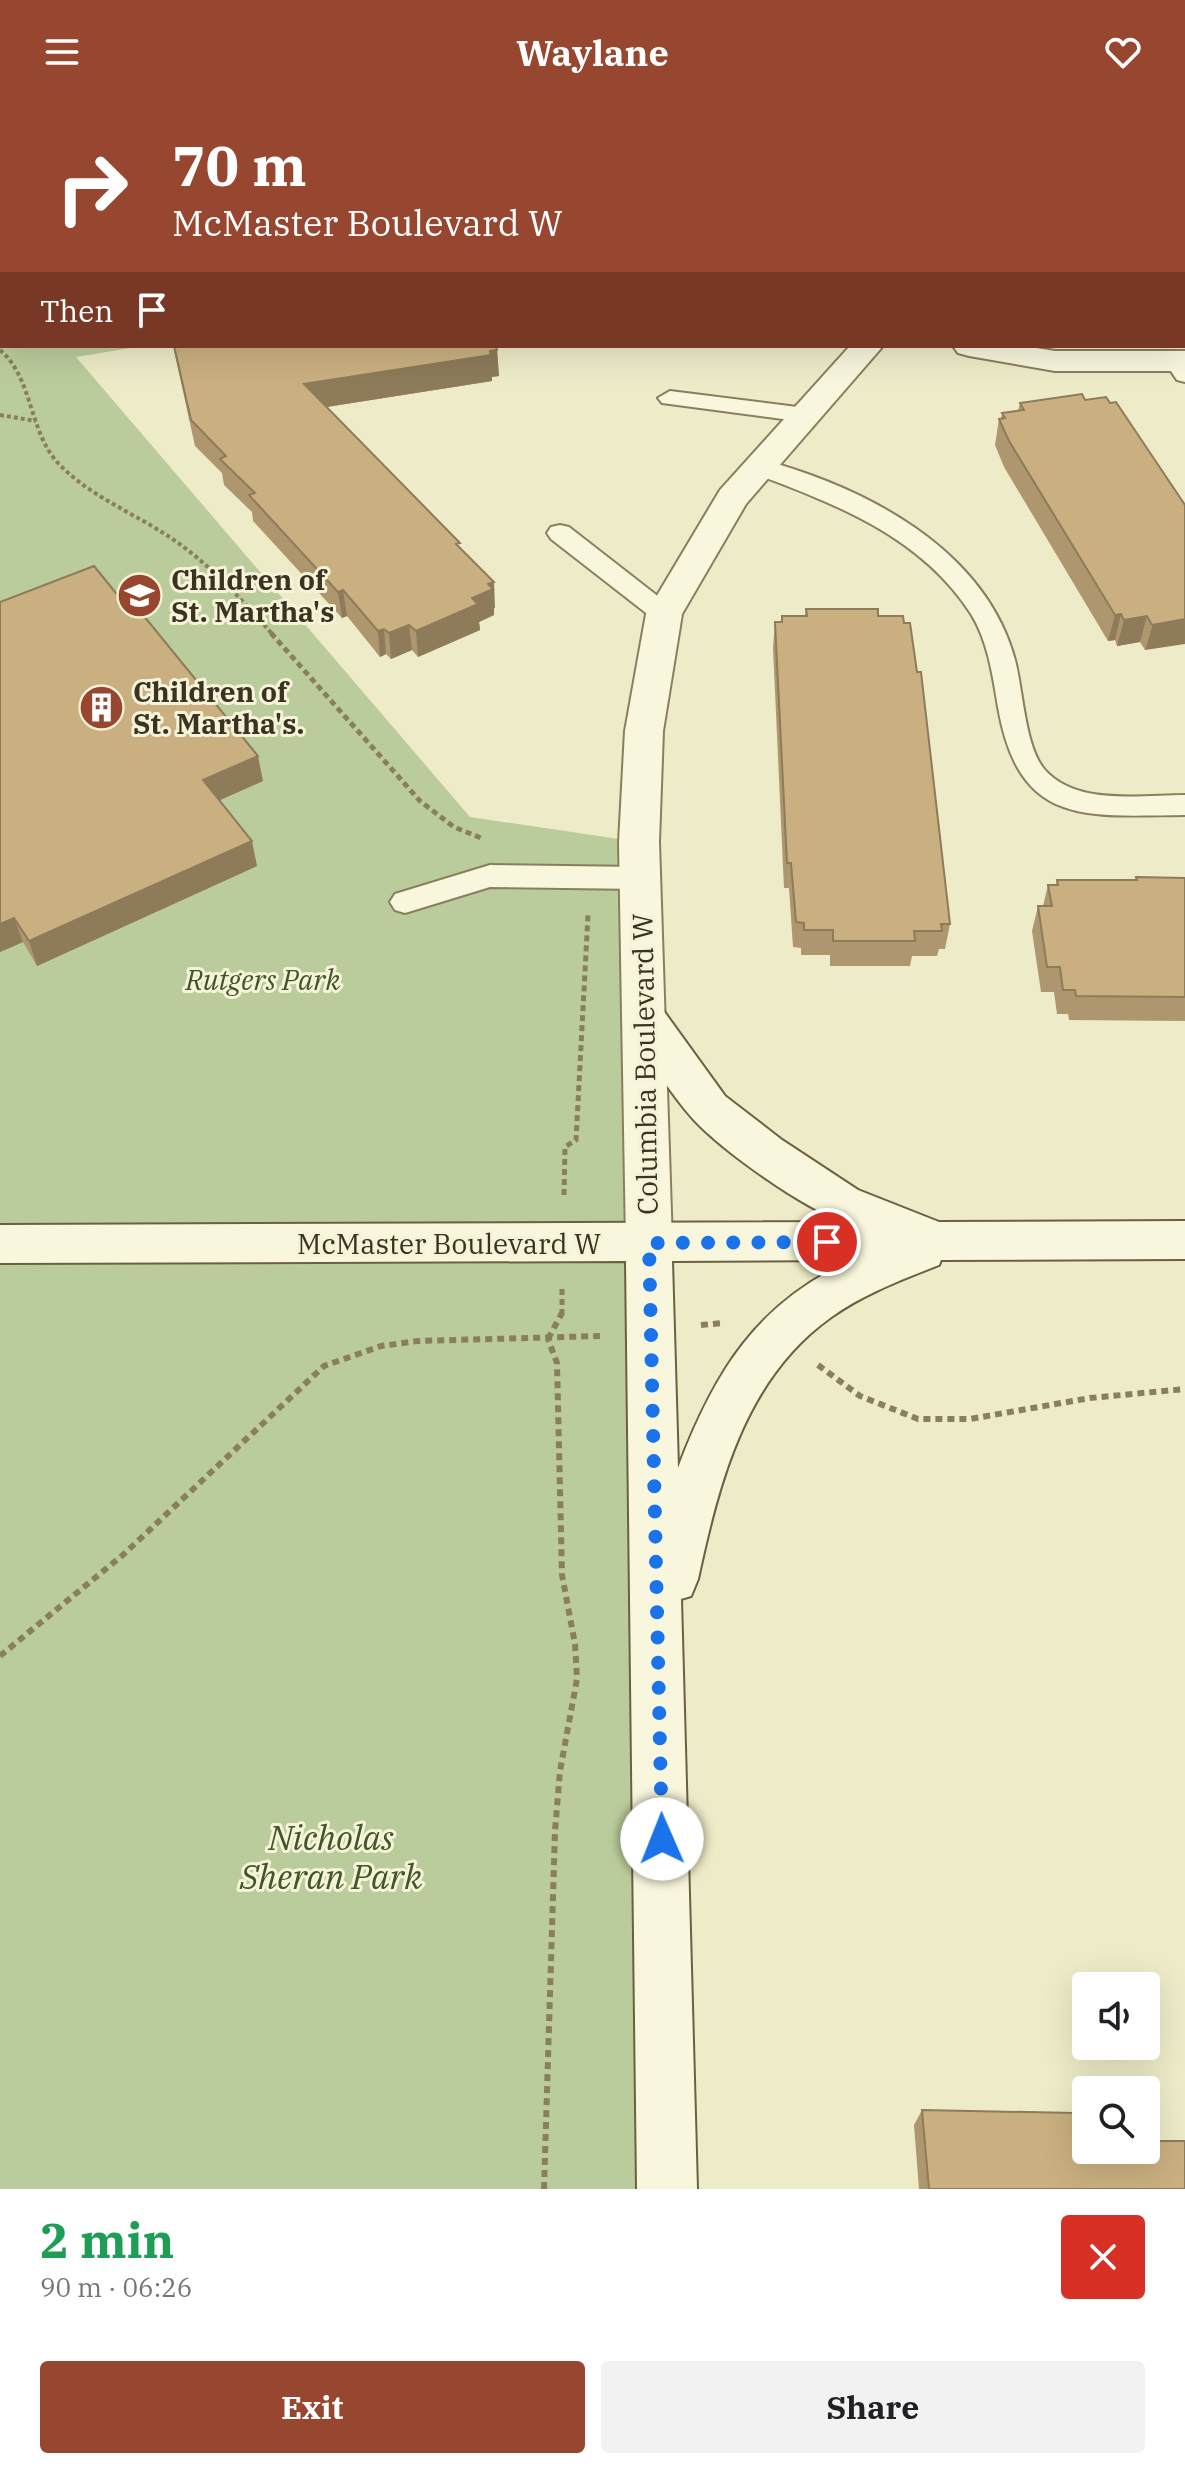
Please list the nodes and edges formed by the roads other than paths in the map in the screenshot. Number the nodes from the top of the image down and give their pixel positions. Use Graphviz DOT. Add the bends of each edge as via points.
graph roads {
  1 [pos="865,348"];
  2 [pos="980,348"];
  3 [pos="1182,366"];
  4 [pos="670,398"];
  5 [pos="805,415"];
  6 [pos="759,467"];
  7 [pos="560,533"];
  8 [pos="664,614"];
  9 [pos="1185,805"];
  10 [pos="640,878"];
  11 [pos="405,902"];
  12 [pos="645,1017"];
  13 [pos="1185,1240"];
  14 [pos="945,1241"];
  15 [pos="649,1243"];
  16 [pos="0,1244"];
  17 [pos="659,1648"];
  18 [pos="667,2189"];
  1 -- 5 [label="street, Columbia Boulevard W"];
  2 -- 3 [label="street" via="1055,361"];
  4 -- 5 [label="lane"];
  5 -- 6 [label="street, Columbia Boulevard W"];
  6 -- 8 [label="street, Columbia Boulevard W" via="732,498"];
  6 -- 9 [label="lane" via="894,523 935,553 993,629 1024,760 1051,790 1093,802"];
  7 -- 8 [label="lane"];
  8 -- 10 [label="street, Columbia Boulevard W" via="644,731"];
  10 -- 11 [label="lane" via="490,876"];
  10 -- 12 [label="street, Columbia Boulevard W"];
  12 -- 14 [label="street" via="710,1108 766,1153 842,1203"];
  12 -- 15 [label="street, Columbia Boulevard W"];
  13 -- 14 [label="street, McMaster Boulevard W"];
  14 -- 15 [label="street, McMaster Boulevard W"];
  14 -- 17 [label="street" via="855,1278 798,1315 742,1376 691,1496"];
  15 -- 16 [label="street, McMaster Boulevard W"];
  15 -- 17 [label="street, Columbia Boulevard W"];
  17 -- 18 [label="street, Columbia Boulevard W"];
}
